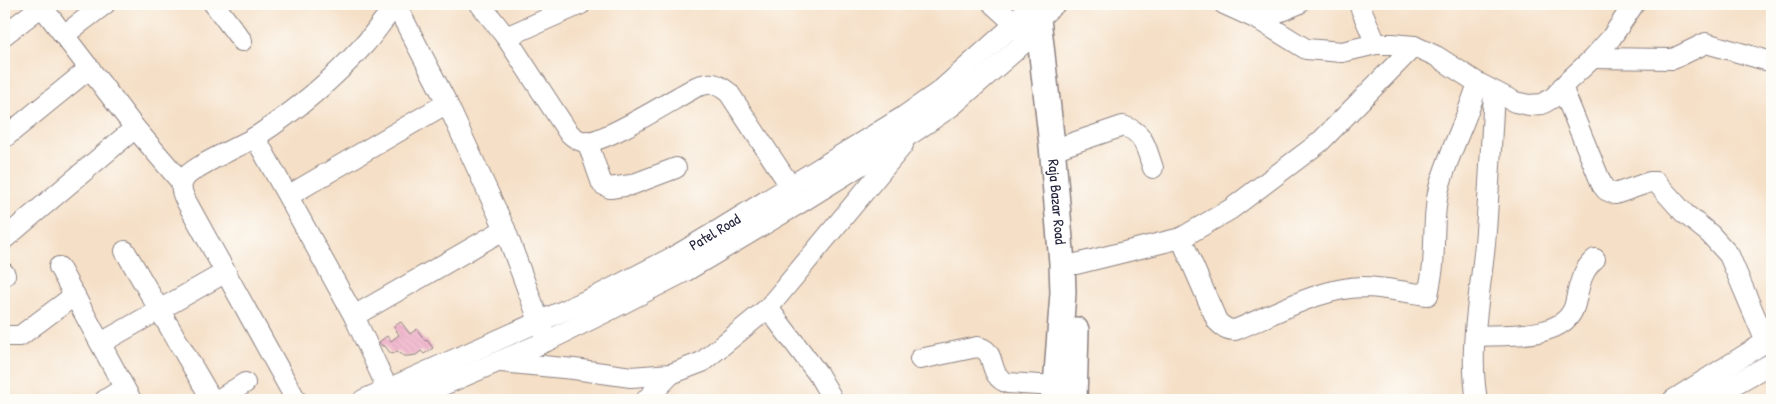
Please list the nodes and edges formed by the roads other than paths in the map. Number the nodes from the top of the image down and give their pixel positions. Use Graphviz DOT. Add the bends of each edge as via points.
graph roads {
  1 [pos="105,4"];
  2 [pos="214,4"];
  3 [pos="480,4"];
  4 [pos="581,4"];
  5 [pos="993,4"];
  6 [pos="1224,4"];
  7 [pos="1298,4"];
  8 [pos="1359,4"];
  9 [pos="1634,4"];
  10 [pos="41,5"];
  11 [pos="397,5"];
  12 [pos="1040,9"];
  13 [pos="1259,20"];
  14 [pos="4,35"];
  15 [pos="64,35"];
  16 [pos="506,37"];
  17 [pos="242,41"];
  18 [pos="1376,44"];
  19 [pos="1414,46"];
  20 [pos="1593,58"];
  21 [pos="1772,62"];
  22 [pos="90,68"];
  23 [pos="1486,87"];
  24 [pos="1562,88"];
  25 [pos="447,103"];
  26 [pos="135,128"];
  27 [pos="914,132"];
  28 [pos="255,137"];
  29 [pos="4,138"];
  30 [pos="587,142"];
  31 [pos="1064,146"];
  32 [pos="676,168"];
  33 [pos="1153,168"];
  34 [pos="182,183"];
  35 [pos="790,187"];
  36 [pos="288,196"];
  37 [pos="505,229"];
  38 [pos="1181,238"];
  39 [pos="4,239"];
  40 [pos="125,251"];
  41 [pos="1595,259"];
  42 [pos="1076,264"];
  43 [pos="59,267"];
  44 [pos="226,272"];
  45 [pos="75,294"];
  46 [pos="768,308"];
  47 [pos="160,311"];
  48 [pos="354,316"];
  49 [pos="539,322"];
  50 [pos="4,336"];
  51 [pos="1475,336"];
  52 [pos="1769,340"];
  53 [pos="547,341"];
  54 [pos="101,343"];
  55 [pos="920,359"];
  56 [pos="498,362"];
  57 [pos="1772,363"];
  58 [pos="671,374"];
  59 [pos="245,383"];
  60 [pos="388,390"];
  61 [pos="128,394"];
  62 [pos="1061,396"];
  63 [pos="105,400"];
  64 [pos="212,400"];
  65 [pos="218,400"];
  66 [pos="296,400"];
  67 [pos="363,400"];
  68 [pos="408,400"];
  69 [pos="646,400"];
  70 [pos="833,400"];
  71 [pos="1476,400"];
  72 [pos="1672,400"];
  73 [pos="1707,400"];
  1 -- 15 [label="street"];
  2 -- 17 [label="street"];
  3 -- 16 [label="street"];
  4 -- 16 [label="street"];
  5 -- 12 [label="street"];
  6 -- 13 [label="street"];
  7 -- 13 [label="street"];
  8 -- 18 [label="street"];
  9 -- 20 [label="street"];
  10 -- 14 [label="street"];
  10 -- 15 [label="street"];
  11 -- 25 [label="street"];
  11 -- 28 [label="street" via="335,76 295,110"];
  12 -- 27 [label="street, Patel Road" via="1025,42 952,106"];
  12 -- 31 [label="main road, Raja Bazar Road" via="1053,55"];
  12 -- 35 [label="street, Patel Road" via="904,117"];
  12 -- 62 [label="main road, Raja Bazar Road" via="1062,263"];
  13 -- 18 [label="street" via="1306,49 1342,52"];
  15 -- 22 [label="street"];
  16 -- 30 [label="street" via="568,132"];
  18 -- 19 [label="street"];
  19 -- 23 [label="street"];
  19 -- 38 [label="street" via="1320,142 1231,209"];
  20 -- 21 [label="street" via="1673,59 1706,43"];
  20 -- 24 [label="street"];
  22 -- 26 [label="street"];
  22 -- 29 [label="street"];
  23 -- 24 [label="street" via="1529,106 1542,104"];
  23 -- 38 [label="street" via="1473,100 1438,190 1428,295 1364,287 1345,289 1317,296 1230,330 1217,321"];
  23 -- 51 [label="street" via="1485,244"];
  24 -- 52 [label="street" via="1606,190 1615,194 1650,182 1659,184 1684,213 1729,255"];
  25 -- 36 [label="street"];
  25 -- 37 [label="street"];
  26 -- 34 [label="street"];
  26 -- 39 [label="street"];
  27 -- 46 [label="street"];
  27 -- 53 [label="street, Patel Road" via="686,271"];
  28 -- 34 [label="street" via="190,172"];
  28 -- 36 [label="street"];
  30 -- 32 [label="street" via="602,184 610,188 631,185"];
  30 -- 35 [label="street" via="629,124 696,87 706,83 719,85 729,93"];
  31 -- 33 [label="street" via="1123,126 1142,138"];
  31 -- 42 [label="main road, Raja Bazar Road"];
  34 -- 44 [label="street" via="185,199"];
  35 -- 49 [label="street, Patel Road" via="677,255"];
  36 -- 48 [label="street"];
  37 -- 48 [label="street"];
  37 -- 49 [label="street"];
  38 -- 42 [label="street"];
  40 -- 47 [label="street"];
  41 -- 51 [label="street" via="1584,271 1571,315 1562,324 1532,333"];
  42 -- 62 [label="main road, Raja Bazar Road"];
  43 -- 45 [label="street"];
  44 -- 47 [label="street"];
  44 -- 66 [label="street"];
  45 -- 50 [label="street" via="20,336"];
  45 -- 54 [label="street"];
  46 -- 58 [label="street" via="702,362"];
  46 -- 70 [label="street" via="818,374"];
  47 -- 54 [label="street"];
  47 -- 64 [label="street"];
  48 -- 60 [label="street"];
  49 -- 53 [label="street"];
  49 -- 60 [label="street, Patel Road"];
  51 -- 71 [label="street"];
  52 -- 72 [label="street"];
  53 -- 56 [label="street, Patel Road"];
  54 -- 61 [label="street"];
  55 -- 62 [label="street" via="977,346 990,355 994,372 1001,380"];
  56 -- 58 [label="street" via="631,377"];
  56 -- 68 [label="street, Patel Road"];
  57 -- 73 [label="street"];
  58 -- 69 [label="street"];
  59 -- 65 [label="street"];
  60 -- 67 [label="street, Patel Road"];
  61 -- 63 [label="street"];
}
